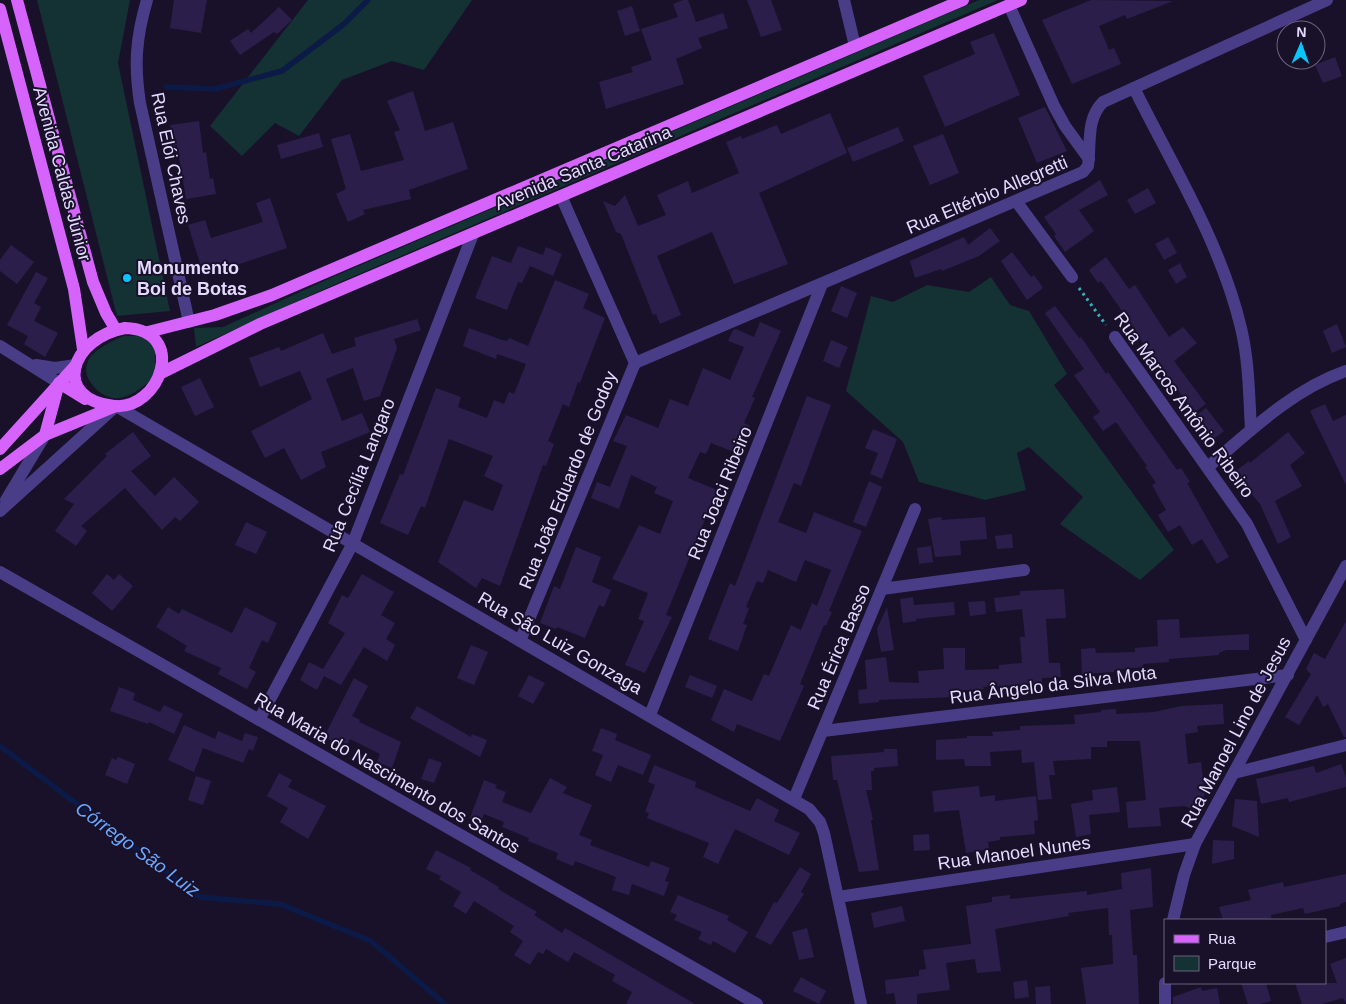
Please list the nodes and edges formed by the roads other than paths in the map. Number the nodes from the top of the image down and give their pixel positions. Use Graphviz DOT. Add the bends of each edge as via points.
graph roads {
  1 [pos="17,0"];
  2 [pos="147,0"];
  3 [pos="844,0"];
  4 [pos="963,0"];
  5 [pos="1327,0"];
  6 [pos="1015,2"];
  7 [pos="0,8"];
  8 [pos="855,46"];
  9 [pos="1134,88"];
  10 [pos="1089,158"];
  11 [pos="561,196"];
  12 [pos="1016,201"];
  13 [pos="472,234"];
  14 [pos="1072,277"];
  15 [pos="822,284"];
  16 [pos="189,322"];
  17 [pos="116,330"];
  18 [pos="148,332"];
  19 [pos="1115,337"];
  20 [pos="0,346"];
  21 [pos="83,349"];
  22 [pos="26,362"];
  23 [pos="635,363"];
  24 [pos="76,365"];
  25 [pos="1346,371"];
  26 [pos="161,373"];
  27 [pos="59,383"];
  28 [pos="116,406"];
  29 [pos="1251,430"];
  30 [pos="45,436"];
  31 [pos="0,449"];
  32 [pos="1208,467"];
  33 [pos="0,469"];
  34 [pos="915,509"];
  35 [pos="0,510"];
  36 [pos="353,543"];
  37 [pos="1346,566"];
  38 [pos="1024,570"];
  39 [pos="0,572"];
  40 [pos="882,589"];
  41 [pos="520,640"];
  42 [pos="1306,640"];
  43 [pos="1288,675"];
  44 [pos="650,715"];
  45 [pos="259,720"];
  46 [pos="823,731"];
  47 [pos="1346,746"];
  48 [pos="1234,773"];
  49 [pos="794,799"];
  50 [pos="1195,844"];
  51 [pos="838,897"];
  52 [pos="1173,919"];
  53 [pos="1346,932"];
  54 [pos="1326,937"];
  55 [pos="1166,984"];
  56 [pos="758,1004"];
  57 [pos="861,1004"];
  58 [pos="1165,1004"];
  1 -- 17 [label="main road, Avenida Caldas Júnior" via="94,282"];
  2 -- 16 [label="street, Rua Elói Chaves" via="136,50 136,77"];
  3 -- 8 [label="street"];
  4 -- 8 [label="main road, Avenida Santa Catarina"];
  5 -- 9 [label="street, Rua Eltérbio Allegretti"];
  6 -- 10 [label="street" via="1054,106"];
  6 -- 11 [label="main road, Avenida Santa Catarina"];
  7 -- 21 [label="main road, Avenida Caldas Júnior" via="74,288"];
  8 -- 16 [label="main road, Avenida Santa Catarina" via="272,295"];
  9 -- 10 [label="street, Rua Eltérbio Allegretti" via="1103,102 1094,111"];
  9 -- 29 [label="street" via="1194,207 1229,289 1241,328 1247,366"];
  10 -- 12 [label="street, Rua Eltérbio Allegretti" via="1083,172"];
  11 -- 13 [label="main road, Avenida Santa Catarina"];
  11 -- 23 [label="street, Rua João Eduardo de Godoy"];
  12 -- 14 [label="street"];
  12 -- 15 [label="street, Rua Eltérbio Allegretti"];
  13 -- 26 [label="main road, Avenida Santa Catarina" via="260,324"];
  13 -- 36 [label="street, Rua Cecília Langaro"];
  15 -- 23 [label="street, Rua Eltérbio Allegretti"];
  15 -- 44 [label="street, Rua Joaci Ribeiro"];
  16 -- 18 [label="main road, Avenida Santa Catarina"];
  17 -- 18 [label="main road" via="138,328"];
  17 -- 21 [label="main road" via="100,336"];
  18 -- 26 [label="main road" via="160,347"];
  19 -- 32 [label="street, Rua Marcos Antônio Ribeiro"];
  20 -- 22 [label="street"];
  21 -- 24 [label="main road"];
  22 -- 24 [label="street" via="55,368"];
  22 -- 27 [label="street"];
  23 -- 41 [label="street, Rua João Eduardo de Godoy"];
  24 -- 27 [label="main road"];
  24 -- 28 [label="main road" via="78,387 103,404"];
  25 -- 29 [label="street" via="1310,387"];
  26 -- 28 [label="main road" via="147,394"];
  27 -- 28 [label="main road" via="91,403"];
  27 -- 30 [label="main road"];
  27 -- 31 [label="main road"];
  28 -- 30 [label="main road"];
  28 -- 35 [label="street"];
  28 -- 36 [label="street, Rua São Luiz Gonzaga"];
  29 -- 32 [label="street"];
  30 -- 33 [label="main road"];
  30 -- 35 [label="street"];
  32 -- 42 [label="street, Rua Marcos Antônio Ribeiro" via="1247,524"];
  34 -- 40 [label="street, Rua Érica Basso"];
  36 -- 41 [label="street, Rua São Luiz Gonzaga"];
  36 -- 45 [label="street, Rua Cecília Langaro"];
  37 -- 42 [label="street, Rua Manoel Lino de Jesus"];
  38 -- 40 [label="street"];
  39 -- 45 [label="street, Rua Maria do Nascimento dos Santos"];
  40 -- 46 [label="street, Rua Érica Basso"];
  41 -- 44 [label="street, Rua São Luiz Gonzaga"];
  42 -- 43 [label="street, Rua Manoel Lino de Jesus"];
  43 -- 46 [label="street, Rua Ângelo da Silva Mota"];
  43 -- 48 [label="street, Rua Manoel Lino de Jesus"];
  44 -- 49 [label="street, Rua São Luiz Gonzaga"];
  45 -- 56 [label="street, Rua Maria do Nascimento dos Santos"];
  46 -- 49 [label="street, Rua Érica Basso"];
  47 -- 48 [label="street"];
  48 -- 50 [label="street, Rua Manoel Lino de Jesus"];
  49 -- 51 [label="street, Rua São Luiz Gonzaga" via="820,822"];
  50 -- 51 [label="street, Rua Manoel Nunes"];
  50 -- 52 [label="street, Rua Manoel Lino de Jesus"];
  51 -- 57 [label="street, Rua São Luiz Gonzaga"];
  53 -- 54 [label="street"];
  55 -- 58 [label="street"];
}
